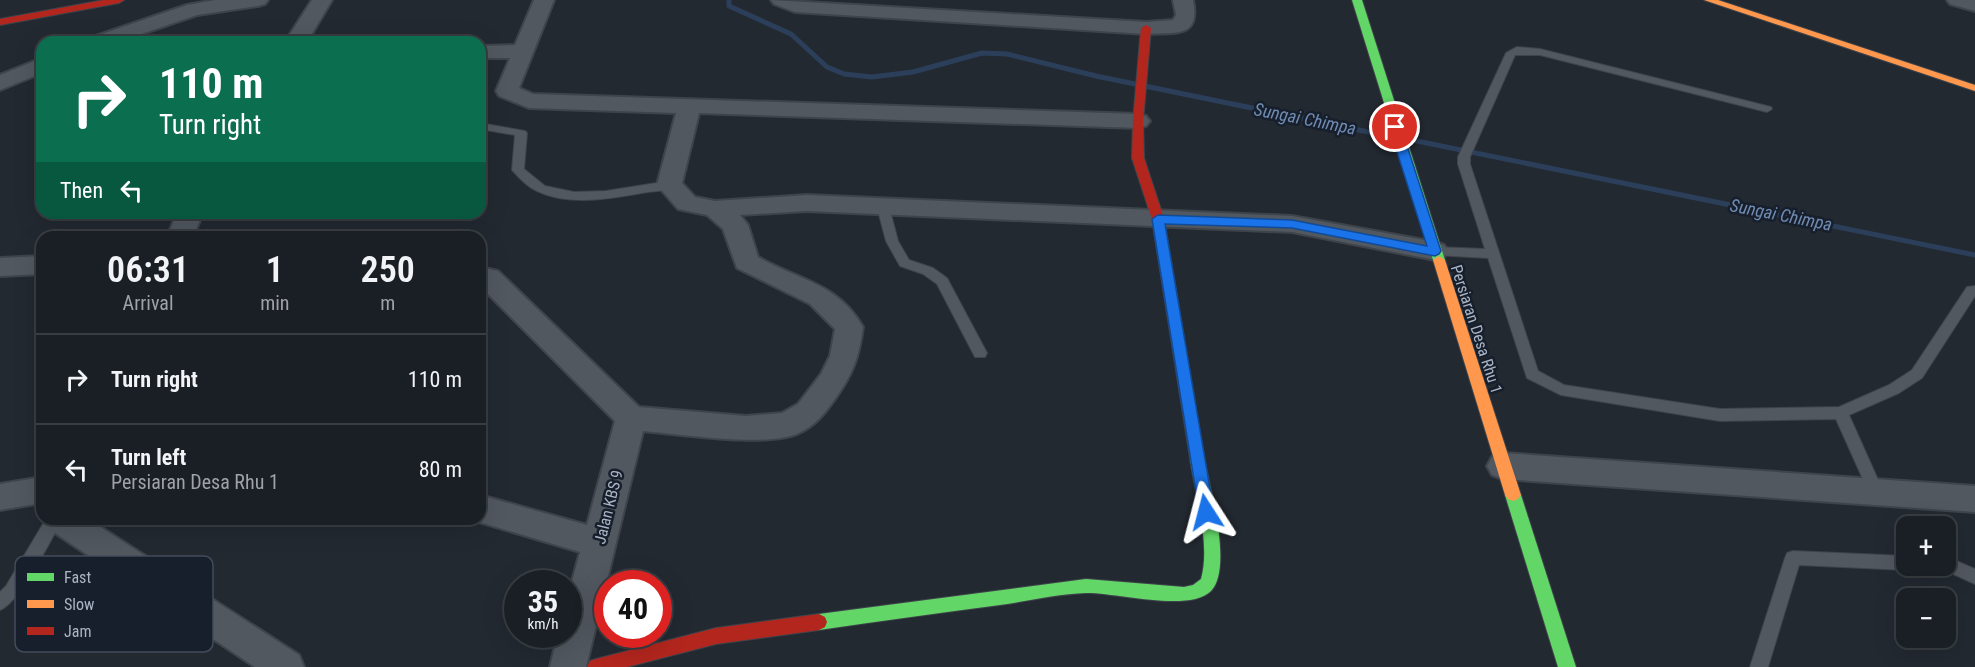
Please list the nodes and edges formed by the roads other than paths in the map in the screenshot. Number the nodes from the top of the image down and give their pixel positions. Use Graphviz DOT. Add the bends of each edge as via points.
graph roads {
  1 [pos="119,0"];
  2 [pos="258,0"];
  3 [pos="322,0"];
  4 [pos="544,0"];
  5 [pos="781,0"];
  6 [pos="1183,0"];
  7 [pos="1357,0"];
  8 [pos="1957,0"];
  9 [pos="1717,1"];
  10 [pos="1975,5"];
  11 [pos="1375,7"];
  12 [pos="1346,13"];
  13 [pos="0,22"];
  14 [pos="1146,28"];
  15 [pos="115,36"];
  16 [pos="300,36"];
  17 [pos="1369,40"];
  18 [pos="486,51"];
  19 [pos="524,51"];
  20 [pos="36,57"];
  21 [pos="0,65"];
  22 [pos="36,68"];
  23 [pos="0,84"];
  24 [pos="1975,88"];
  25 [pos="689,106"];
  26 [pos="1767,109"];
  27 [pos="1138,121"];
  28 [pos="486,127"];
  29 [pos="669,185"];
  30 [pos="883,207"];
  31 [pos="715,209"];
  32 [pos="1158,219"];
  33 [pos="1435,251"];
  34 [pos="1493,254"];
  35 [pos="36,264"];
  36 [pos="0,267"];
  37 [pos="486,278"];
  38 [pos="1972,290"];
  39 [pos="980,354"];
  40 [pos="1841,413"];
  41 [pos="631,418"];
  42 [pos="1503,466"];
  43 [pos="1875,491"];
  44 [pos="36,492"];
  45 [pos="0,497"];
  46 [pos="1975,499"];
  47 [pos="486,511"];
  48 [pos="50,525"];
  49 [pos="70,525"];
  50 [pos="599,543"];
  51 [pos="32,556"];
  52 [pos="117,556"];
  53 [pos="1896,563"];
  54 [pos="1956,568"];
  55 [pos="1975,577"];
  56 [pos="15,586"];
  57 [pos="0,603"];
  58 [pos="213,619"];
  59 [pos="286,667"];
  60 [pos="568,667"];
  61 [pos="596,667"];
  62 [pos="1567,667"];
  63 [pos="1759,667"];
  1 -- 13 [label="street"];
  2 -- 15 [label="street" via="194,9"];
  3 -- 16 [label="street"];
  4 -- 19 [label="street"];
  5 -- 14 [label="street" via="795,6"];
  6 -- 14 [label="street" via="1184,22 1178,26"];
  7 -- 17 [label="street, Persiaran Desa Rhu 1"];
  8 -- 10 [label="street"];
  9 -- 24 [label="street"];
  11 -- 17 [label="street"];
  12 -- 17 [label="street"];
  14 -- 27 [label="street"];
  17 -- 33 [label="street, Persiaran Desa Rhu 1"];
  18 -- 19 [label="street"];
  19 -- 25 [label="street" via="507,91 529,101"];
  20 -- 21 [label="street"];
  22 -- 23 [label="street"];
  25 -- 27 [label="street"];
  25 -- 29 [label="street"];
  26 -- 34 [label="lane" via="1540,52 1511,53 1464,157"];
  27 -- 32 [label="street" via="1138,158"];
  28 -- 29 [label="lane" via="521,133 518,170 542,189 576,195"];
  29 -- 31 [label="street" via="687,203"];
  30 -- 31 [label="street" via="807,203"];
  30 -- 32 [label="street"];
  30 -- 39 [label="lane" via="892,241 904,263 942,281"];
  31 -- 41 [label="street" via="735,225 746,262 765,274 816,294 849,327 845,356 809,412 788,425 746,428"];
  32 -- 33 [label="street" via="1292,224"];
  32 -- 61 [label="street" via="1213,557 1206,586 1184,594 1086,586 716,636"];
  33 -- 34 [label="lane"];
  33 -- 42 [label="street, Persiaran Desa Rhu 1"];
  34 -- 40 [label="lane" via="1532,374 1561,390 1720,415"];
  35 -- 36 [label="street"];
  37 -- 41 [label="street"];
  38 -- 40 [label="lane" via="1917,374"];
  40 -- 43 [label="lane"];
  41 -- 50 [label="street, Jalan KBS 9"];
  42 -- 43 [label="street"];
  42 -- 62 [label="street, Persiaran Desa Rhu 1"];
  43 -- 46 [label="street"];
  44 -- 45 [label="street"];
  47 -- 50 [label="street"];
  48 -- 51 [label="lane"];
  49 -- 52 [label="street"];
  50 -- 60 [label="street, Jalan KBS 9"];
  53 -- 63 [label="lane" via="1793,558"];
  54 -- 55 [label="lane"];
  56 -- 57 [label="lane"];
  58 -- 59 [label="street"];
}
